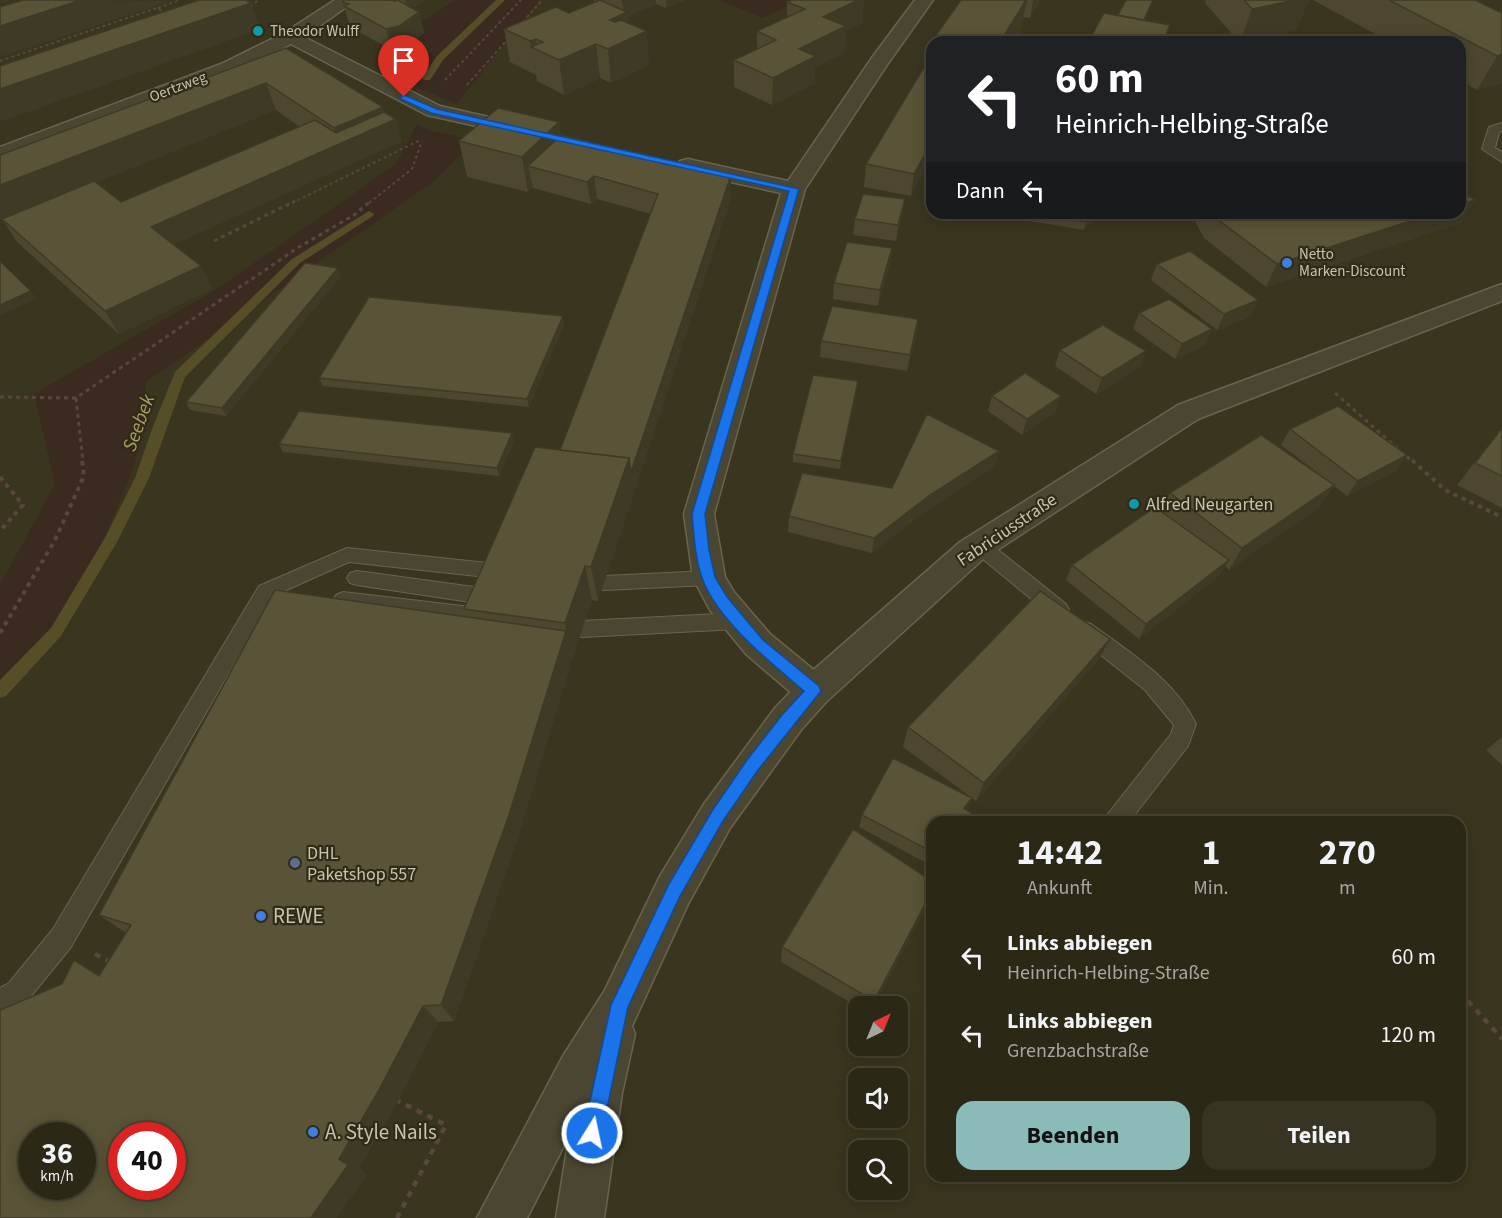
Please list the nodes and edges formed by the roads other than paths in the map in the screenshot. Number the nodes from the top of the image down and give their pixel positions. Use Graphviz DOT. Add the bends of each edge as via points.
graph roads {
  1 [pos="347,0"];
  2 [pos="924,0"];
  3 [pos="291,37"];
  4 [pos="1502,127"];
  5 [pos="544,135"];
  6 [pos="0,154"];
  7 [pos="1502,158"];
  8 [pos="669,162"];
  9 [pos="794,189"];
  10 [pos="1502,292"];
  11 [pos="980,546"];
  12 [pos="357,578"];
  13 [pos="709,578"];
  14 [pos="604,583"];
  15 [pos="266,591"];
  16 [pos="301,595"];
  17 [pos="324,598"];
  18 [pos="488,617"];
  19 [pos="738,621"];
  20 [pos="582,629"];
  21 [pos="814,691"];
  22 [pos="1120,816"];
  23 [pos="0,1001"];
  24 [pos="620,1005"];
  25 [pos="501,1218"];
  26 [pos="579,1218"];
  1 -- 3 [label="street, Oertzweg"];
  2 -- 9 [label="street"];
  3 -- 5 [label="street" via="390,90 442,112"];
  3 -- 6 [label="street, Oertzweg" via="228,68"];
  4 -- 7 [label="lane" via="1493,130 1488,149"];
  8 -- 9 [label="street"];
  9 -- 13 [label="street" via="699,514"];
  10 -- 11 [label="street, Fabriciusstraße" via="1188,412"];
  11 -- 21 [label="street, Fabriciusstraße"];
  11 -- 22 [label="lane" via="1131,666 1176,708 1185,724 1180,739"];
  12 -- 15 [label="lane" via="477,595 506,572 347,555"];
  13 -- 14 [label="lane"];
  13 -- 19 [label="street"];
  15 -- 16 [label="lane"];
  15 -- 23 [label="lane" via="62,938 18,992"];
  17 -- 18 [label="lane"];
  19 -- 20 [label="lane"];
  19 -- 21 [label="street" via="758,645"];
  21 -- 24 [label="street, Fabriciusstraße" via="788,719 717,816 674,890"];
  24 -- 25 [label="street, Fabriciusstraße" via="579,1072"];
  24 -- 26 [label="street, Fabriciusstraße" via="599,1093"];
}
